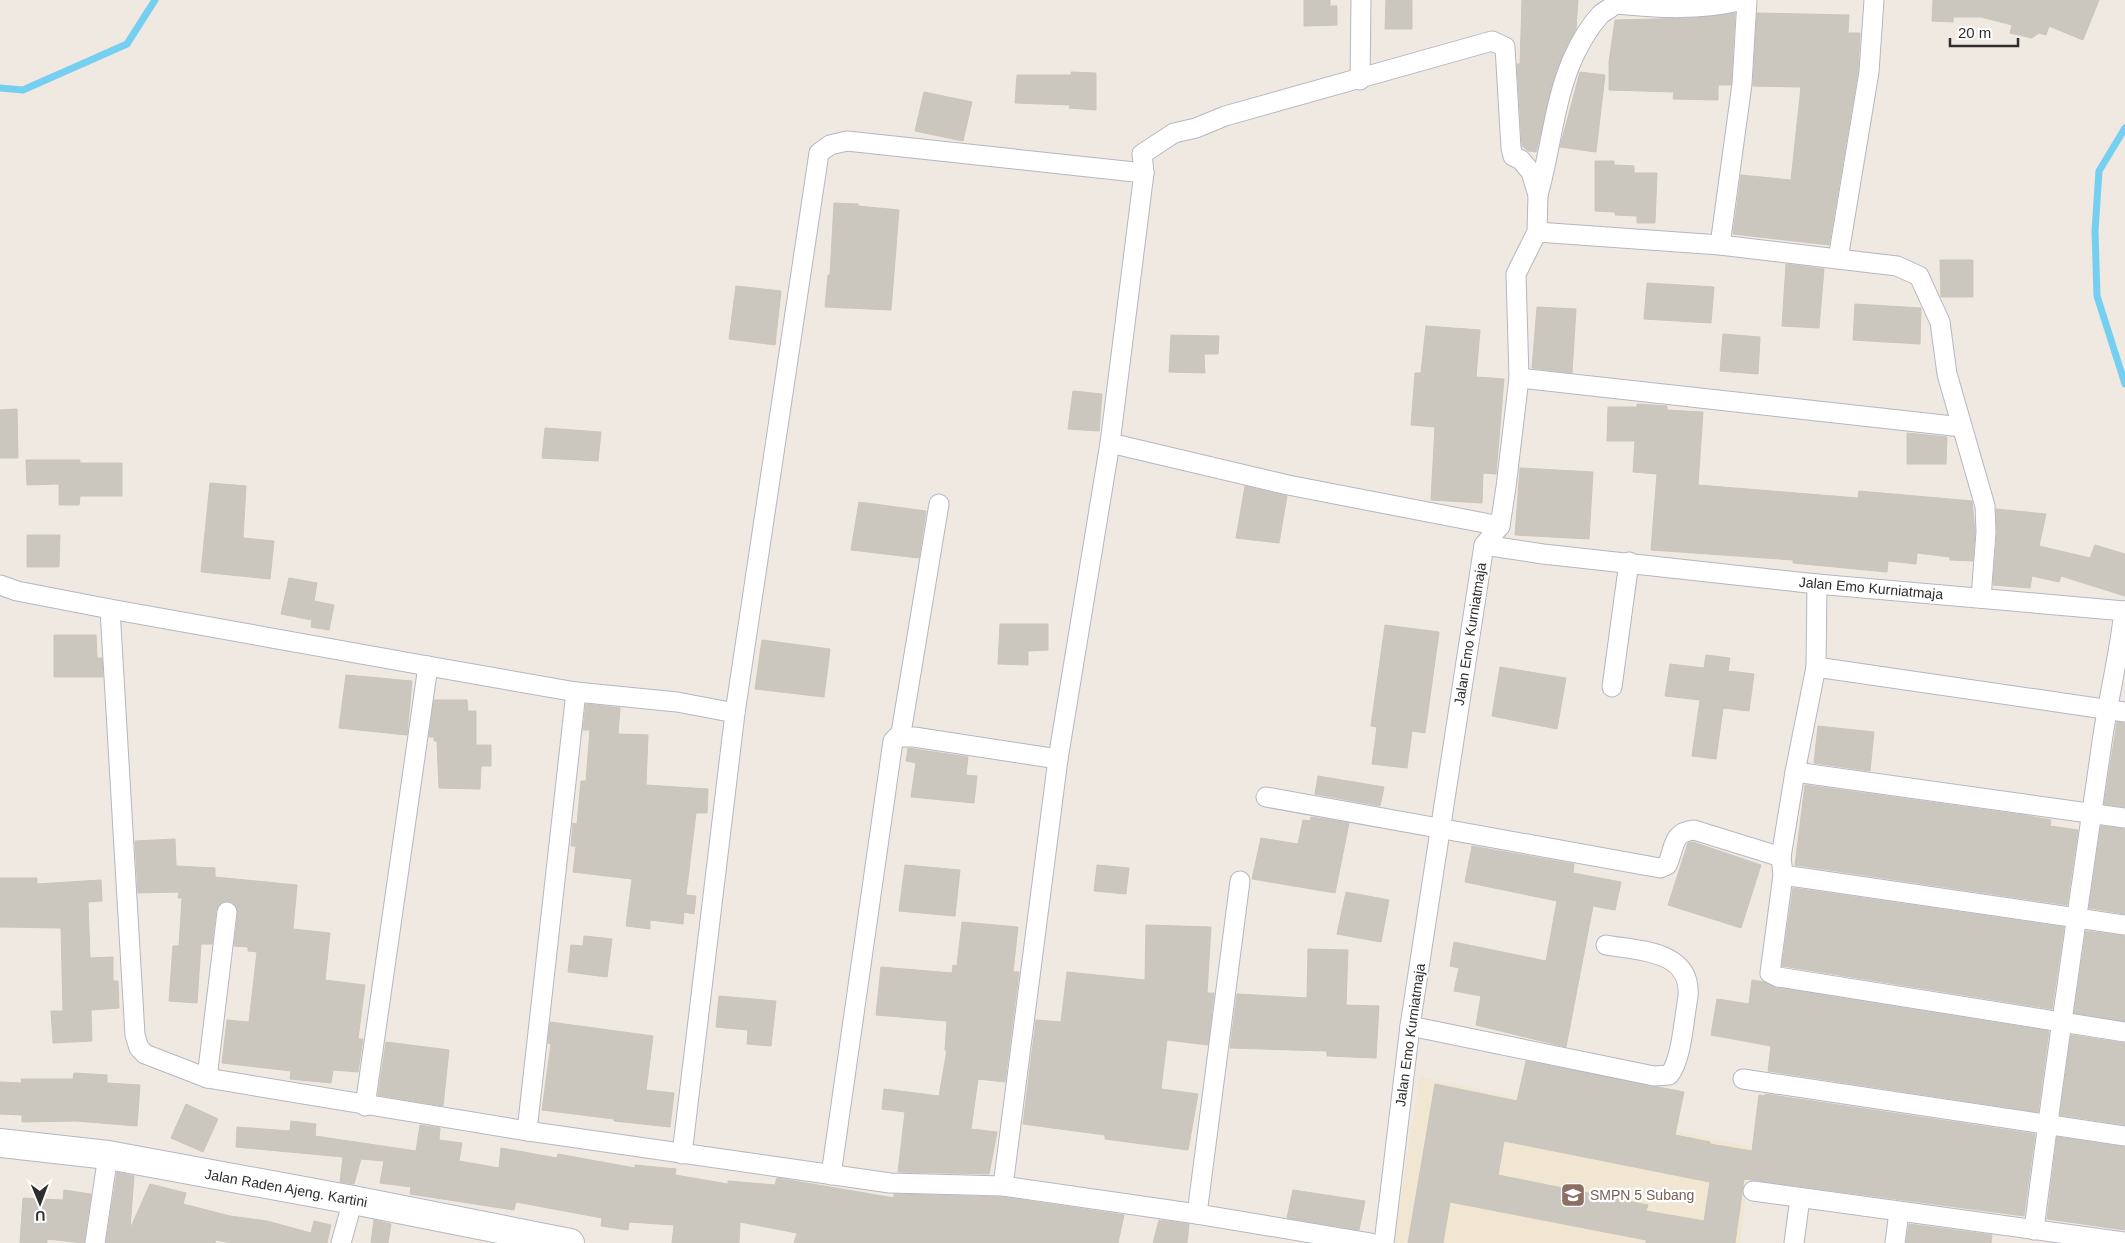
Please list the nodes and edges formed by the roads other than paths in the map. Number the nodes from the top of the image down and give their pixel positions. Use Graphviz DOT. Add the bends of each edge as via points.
graph roads {
  1 [pos="1361,0"];
  2 [pos="1743,0"];
  3 [pos="1747,0"];
  4 [pos="1874,0"];
  5 [pos="1617,1"];
  6 [pos="1360,80"];
  7 [pos="1144,173"];
  8 [pos="1538,194"];
  9 [pos="1537,232"];
  10 [pos="1720,245"];
  11 [pos="1838,259"];
  12 [pos="1518,378"];
  13 [pos="1962,427"];
  14 [pos="1110,443"];
  15 [pos="939,504"];
  16 [pos="1500,526"];
  17 [pos="1484,545"];
  18 [pos="1628,562"];
  19 [pos="1817,584"];
  20 [pos="0,585"];
  21 [pos="1980,598"];
  22 [pos="110,609"];
  23 [pos="2125,611"];
  24 [pos="428,666"];
  25 [pos="1816,667"];
  26 [pos="1612,687"];
  27 [pos="576,692"];
  28 [pos="2106,709"];
  29 [pos="2125,712"];
  30 [pos="735,713"];
  31 [pos="901,733"];
  32 [pos="1058,758"];
  33 [pos="1795,772"];
  34 [pos="1266,797"];
  35 [pos="2092,814"];
  36 [pos="2125,818"];
  37 [pos="1441,827"];
  38 [pos="1782,866"];
  39 [pos="1240,881"];
  40 [pos="227,912"];
  41 [pos="2076,918"];
  42 [pos="2125,925"];
  43 [pos="1606,945"];
  44 [pos="2061,1022"];
  45 [pos="1410,1026"];
  46 [pos="2125,1032"];
  47 [pos="207,1078"];
  48 [pos="1743,1079"];
  49 [pos="365,1106"];
  50 [pos="2047,1124"];
  51 [pos="527,1131"];
  52 [pos="2125,1136"];
  53 [pos="0,1143"];
  54 [pos="682,1154"];
  55 [pos="108,1155"];
  56 [pos="831,1175"];
  57 [pos="1004,1186"];
  58 [pos="1753,1191"];
  59 [pos="1800,1198"];
  60 [pos="353,1200"];
  61 [pos="1899,1212"];
  62 [pos="1197,1214"];
  63 [pos="2034,1230"];
  64 [pos="2004,1235"];
  65 [pos="2113,1242"];
  66 [pos="95,1243"];
  67 [pos="342,1243"];
  68 [pos="570,1243"];
  69 [pos="1371,1243"];
  70 [pos="1384,1243"];
  71 [pos="1794,1243"];
  72 [pos="1895,1243"];
  1 -- 6 [label="street"];
  2 -- 5 [label="street" via="1713,7 1676,9"];
  3 -- 10 [label="street" via="1742,84"];
  4 -- 11 [label="street" via="1869,72"];
  5 -- 8 [label="street" via="1600,16 1574,56 1559,94 1548,162"];
  6 -- 7 [label="street" via="1174,133 1142,154"];
  6 -- 8 [label="street" via="1492,41 1505,46 1511,148 1513,156 1531,172"];
  7 -- 14 [label="street"];
  7 -- 30 [label="street" via="848,141 830,144 818,153"];
  8 -- 9 [label="street"];
  9 -- 10 [label="street"];
  9 -- 12 [label="street" via="1516,274"];
  10 -- 11 [label="street"];
  11 -- 13 [label="street" via="1897,266 1919,276 1940,322 1947,374"];
  12 -- 13 [label="street"];
  12 -- 16 [label="street"];
  13 -- 21 [label="street" via="1985,506"];
  14 -- 16 [label="street" via="1288,485"];
  14 -- 32 [label="street"];
  15 -- 31 [label="street"];
  16 -- 17 [label="street"];
  17 -- 18 [label="street, Jalan Emo Kurniatmaja"];
  17 -- 37 [label="street, Jalan Emo Kurniatmaja"];
  18 -- 19 [label="street, Jalan Emo Kurniatmaja"];
  18 -- 26 [label="street"];
  19 -- 21 [label="street, Jalan Emo Kurniatmaja"];
  19 -- 25 [label="street"];
  20 -- 22 [label="street"];
  21 -- 23 [label="street, Jalan Emo Kurniatmaja"];
  22 -- 24 [label="street"];
  22 -- 47 [label="street" via="135,1035 138,1048 145,1054"];
  23 -- 28 [label="street"];
  24 -- 27 [label="street"];
  24 -- 49 [label="street"];
  25 -- 28 [label="street"];
  25 -- 33 [label="street"];
  27 -- 30 [label="street" via="676,702"];
  27 -- 51 [label="street"];
  28 -- 29 [label="street"];
  28 -- 35 [label="street"];
  30 -- 54 [label="street"];
  31 -- 32 [label="street" via="900,737"];
  31 -- 56 [label="street" via="891,745"];
  32 -- 57 [label="street"];
  33 -- 35 [label="street"];
  33 -- 38 [label="street"];
  34 -- 37 [label="street"];
  35 -- 36 [label="street"];
  35 -- 41 [label="street"];
  37 -- 38 [label="street" via="1660,868 1667,865 1674,841 1682,832 1694,830"];
  37 -- 45 [label="street, Jalan Emo Kurniatmaja"];
  38 -- 41 [label="street"];
  38 -- 44 [label="street" via="1770,973 1778,977"];
  39 -- 62 [label="street"];
  40 -- 47 [label="street"];
  41 -- 42 [label="street"];
  41 -- 44 [label="street"];
  43 -- 45 [label="street" via="1666,956 1684,973 1688,997 1677,1056 1669,1075 1654,1076"];
  44 -- 46 [label="street"];
  44 -- 50 [label="street"];
  45 -- 70 [label="street, Jalan Emo Kurniatmaja"];
  47 -- 49 [label="street"];
  48 -- 50 [label="street"];
  49 -- 51 [label="street"];
  50 -- 52 [label="street"];
  50 -- 63 [label="street"];
  51 -- 54 [label="street"];
  53 -- 55 [label="main road, Jalan Raden Ajeng. Kartini"];
  54 -- 56 [label="street"];
  55 -- 60 [label="main road, Jalan Raden Ajeng. Kartini"];
  55 -- 66 [label="street"];
  56 -- 57 [label="street" via="890,1183"];
  57 -- 62 [label="street"];
  58 -- 59 [label="street"];
  59 -- 61 [label="street"];
  59 -- 71 [label="street"];
  60 -- 67 [label="street"];
  60 -- 68 [label="main road, Jalan Raden Ajeng. Kartini"];
  61 -- 64 [label="street"];
  61 -- 72 [label="street"];
  62 -- 69 [label="street"];
  63 -- 64 [label="street"];
  63 -- 65 [label="street"];
}
